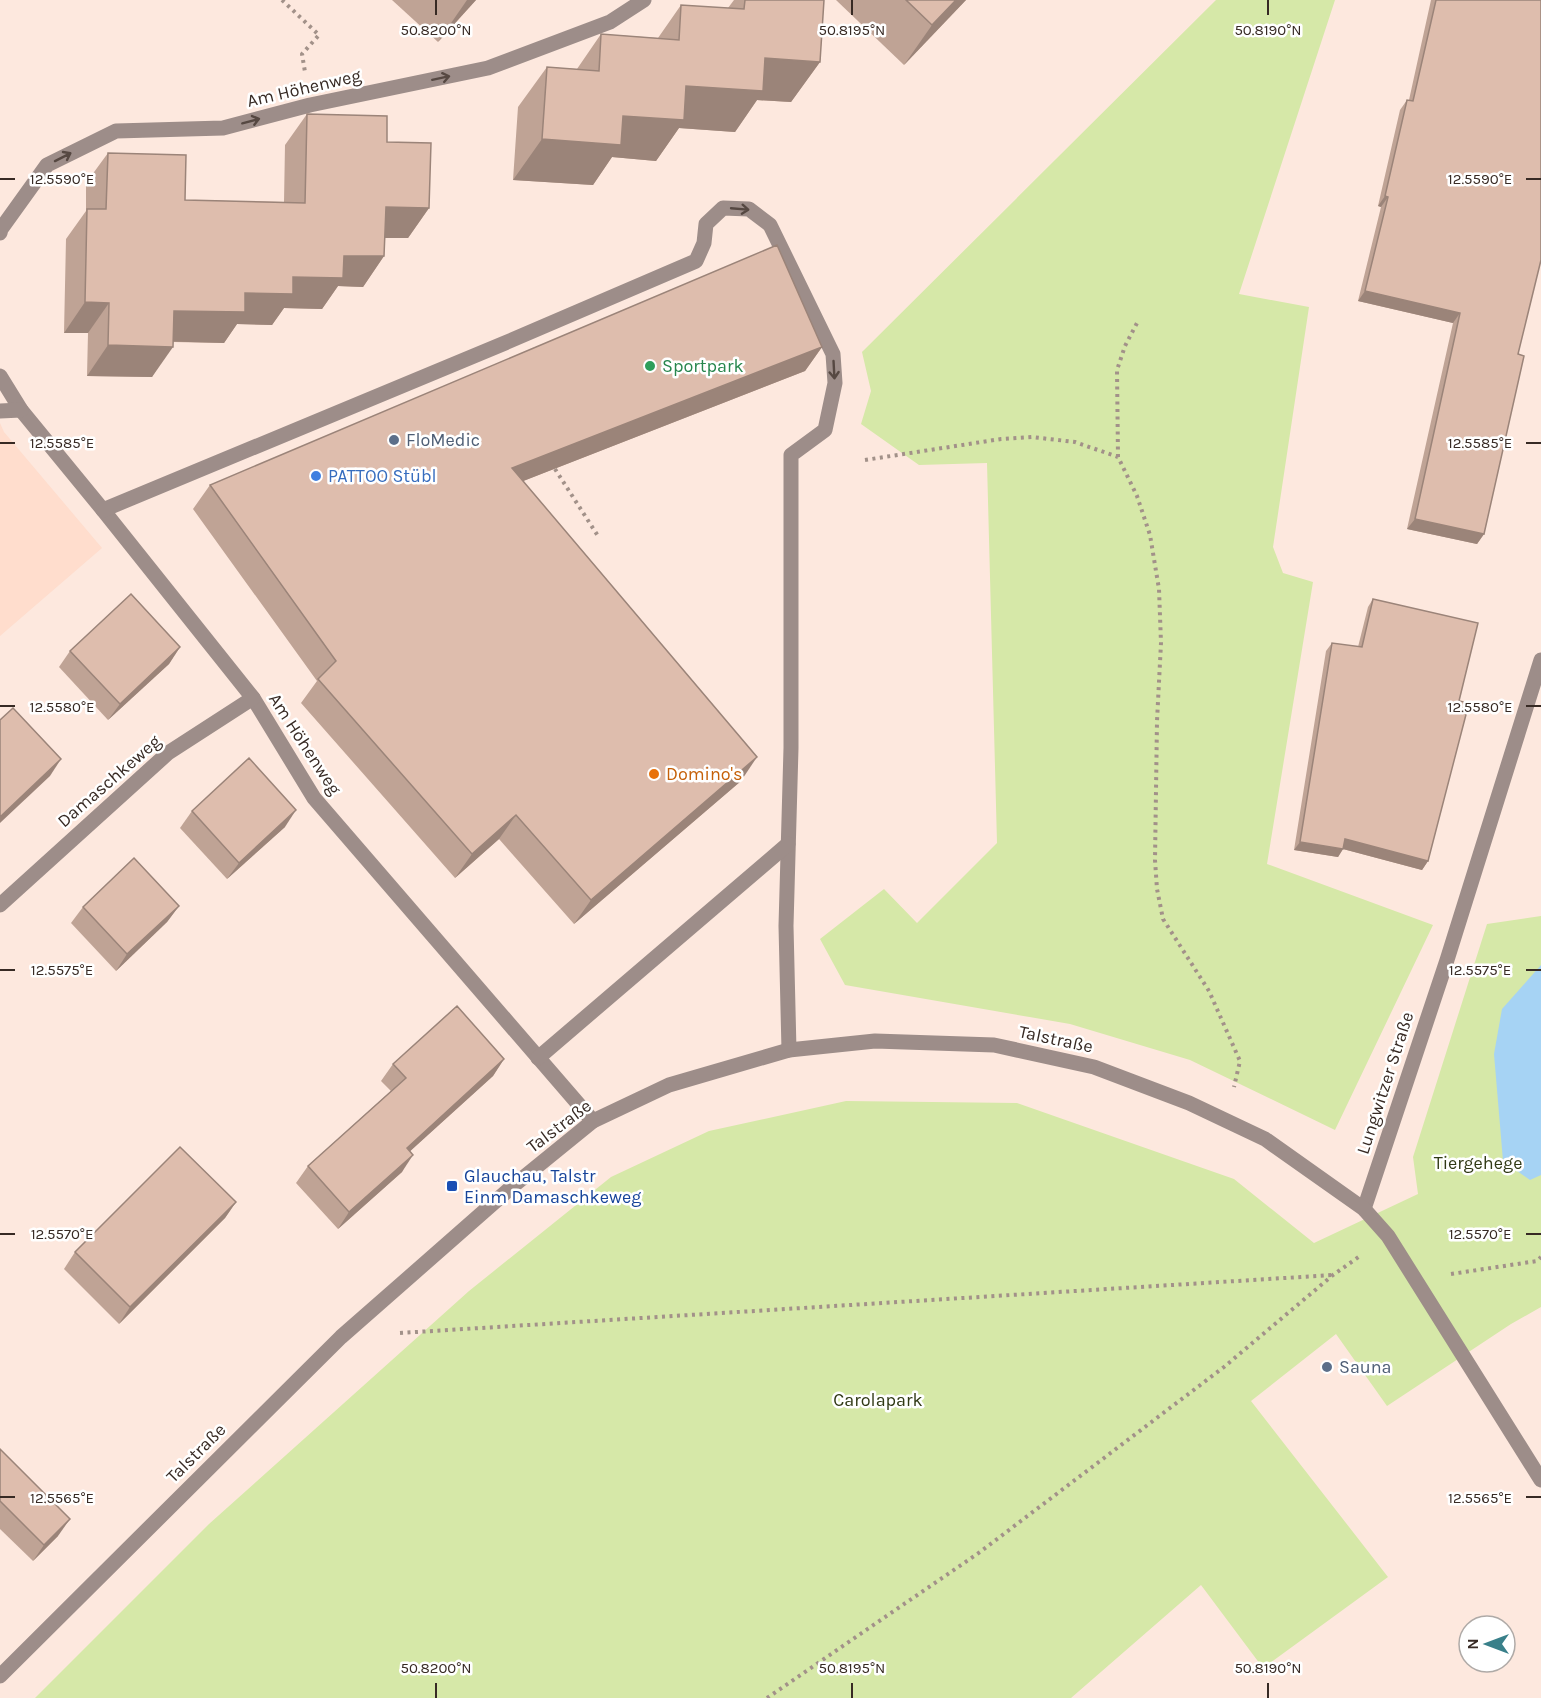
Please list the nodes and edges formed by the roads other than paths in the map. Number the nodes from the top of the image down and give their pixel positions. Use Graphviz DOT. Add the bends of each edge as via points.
graph roads {
  1 [pos="644,0"];
  2 [pos="0,233"];
  3 [pos="0,376"];
  4 [pos="21,410"];
  5 [pos="0,411"];
  6 [pos="103,510"];
  7 [pos="1541,660"];
  8 [pos="253,699"];
  9 [pos="788,844"];
  10 [pos="0,905"];
  11 [pos="789,1050"];
  12 [pos="538,1058"];
  13 [pos="593,1121"];
  14 [pos="1364,1209"];
  15 [pos="1541,1480"];
  16 [pos="0,1677"];
  2 -- 1 [label="street, Am Höhenweg, one-way" via="47,165 116,130 223,128 310,105 488,68 610,22"];
  3 -- 4 [label="street, Am Höhenweg"];
  4 -- 5 [label="street"];
  4 -- 6 [label="street, Am Höhenweg"];
  6 -- 8 [label="street, Am Höhenweg"];
  6 -- 9 [label="street, one-way" via="696,261 704,243 706,224 723,208 749,209 770,225 833,354 835,383 825,430 791,455"];
  7 -- 14 [label="street, Lungwitzer Straße"];
  8 -- 10 [label="street, Damaschkeweg" via="168,753"];
  8 -- 12 [label="street, Am Höhenweg" via="314,798"];
  9 -- 11 [label="street"];
  9 -- 12 [label="street"];
  11 -- 13 [label="street, Talstraße" via="669,1085"];
  11 -- 14 [label="street, Talstraße" via="875,1041 994,1046 1094,1066 1189,1103 1265,1139"];
  12 -- 13 [label="street, Am Höhenweg"];
  13 -- 16 [label="street, Talstraße" via="341,1336"];
  14 -- 15 [label="street" via="1388,1236"];
}
